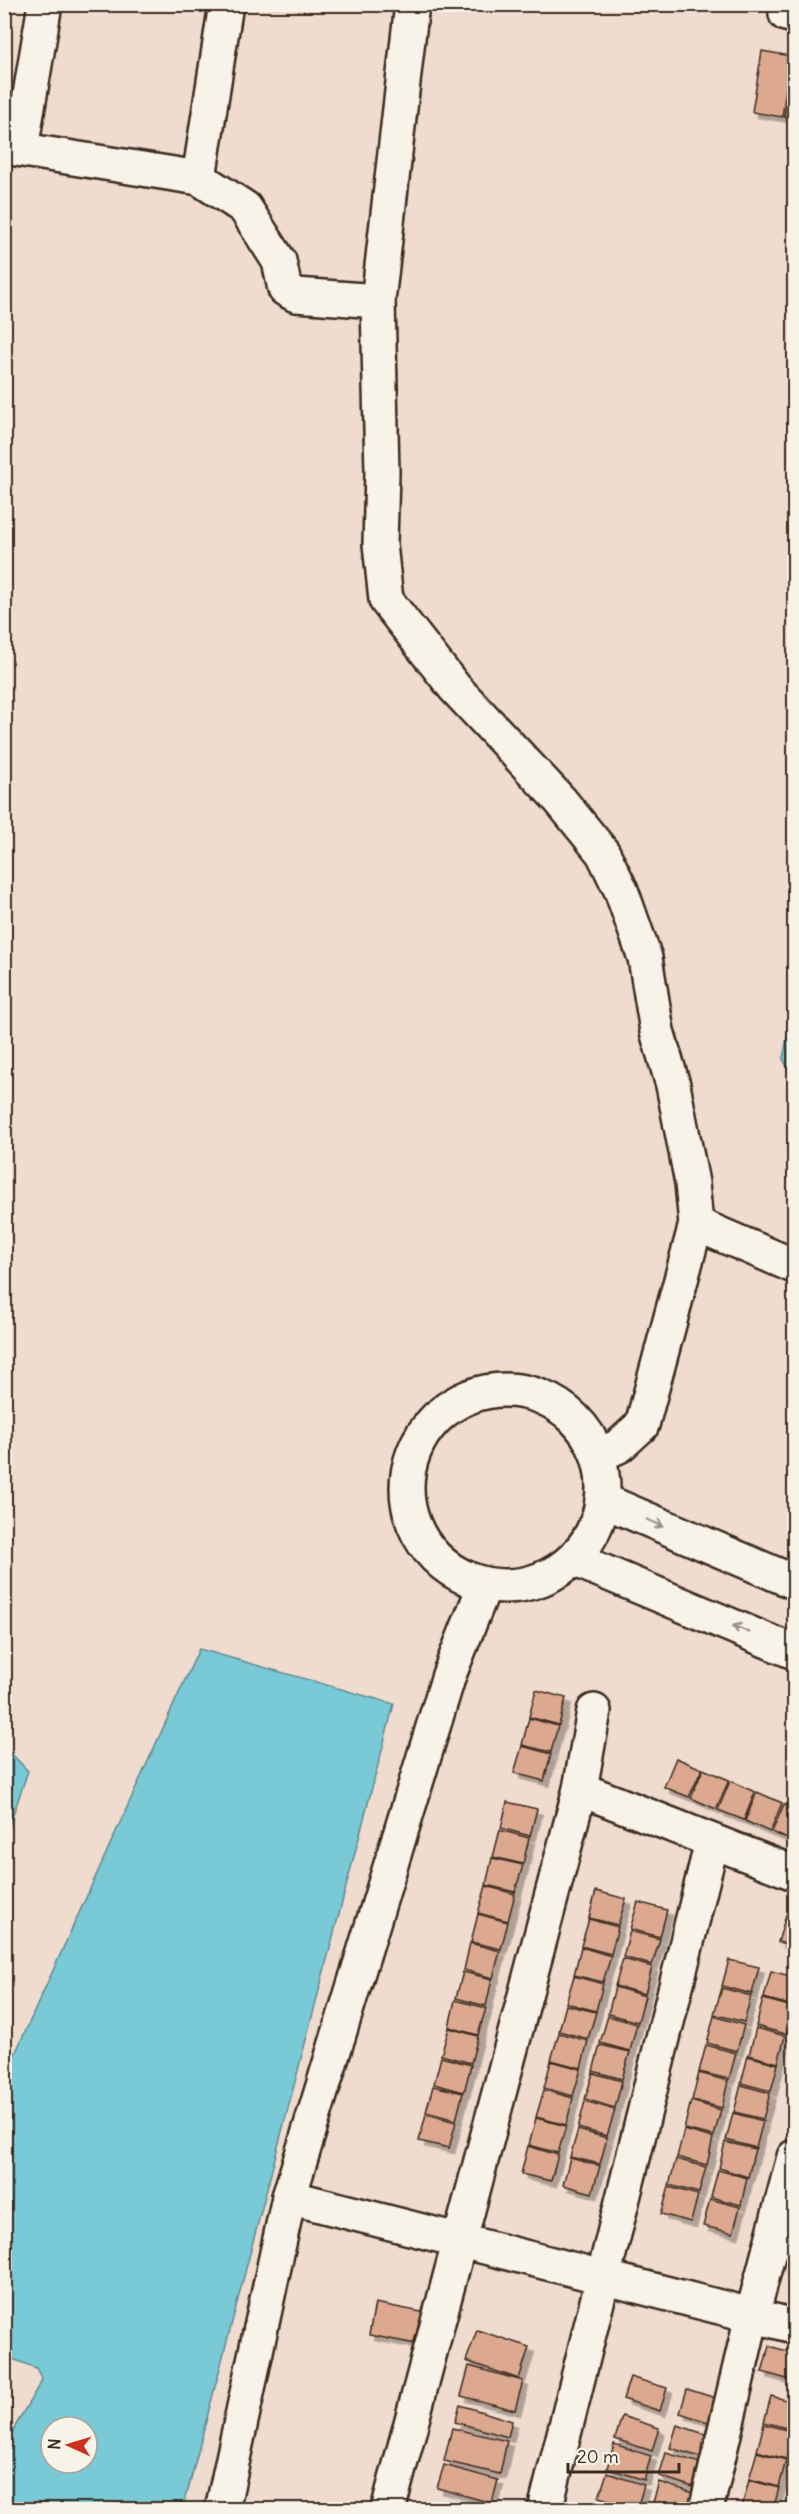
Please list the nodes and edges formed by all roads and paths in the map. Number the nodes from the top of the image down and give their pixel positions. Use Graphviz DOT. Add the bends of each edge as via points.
graph roads {
  1 [pos="45,4"];
  2 [pos="226,4"];
  3 [pos="412,4"];
  4 [pos="13,148"];
  5 [pos="198,178"];
  6 [pos="378,301"];
  7 [pos="696,1224"];
  8 [pos="795,1266"];
  9 [pos="598,1455"];
  10 [pos="602,1500"];
  11 [pos="576,1560"];
  12 [pos="795,1582"];
  13 [pos="484,1587"];
  14 [pos="795,1652"];
  15 [pos="594,1711"];
  16 [pos="580,1790"];
  17 [pos="712,1842"];
  18 [pos="795,1873"];
  19 [pos="795,2157"];
  20 [pos="290,2197"];
  21 [pos="460,2239"];
  22 [pos="603,2278"];
  23 [pos="752,2316"];
  24 [pos="795,2326"];
  25 [pos="222,2510"];
  26 [pos="388,2510"];
  27 [pos="545,2510"];
  28 [pos="706,2510"];
  1 -- 4 [label="street"];
  2 -- 5 [label="street"];
  3 -- 6 [label="street"];
  4 -- 5 [label="street"];
  5 -- 6 [label="street" via="245,208 279,261 285,290"];
  6 -- 7 [label="street" via="380,544 386,600 455,688 582,825 603,853 645,958 657,1031 675,1095 692,1183"];
  7 -- 8 [label="street"];
  7 -- 9 [label="street" via="642,1425 619,1446"];
  9 -- 10 [label="street" via="603,1468"];
  9 -- 13 [label="street" via="595,1440 575,1419 547,1400 518,1389 484,1389 455,1402 431,1422 416,1444 408,1476 409,1507 417,1534 436,1560"];
  10 -- 11 [label="street"];
  10 -- 12 [label="street, one-way"];
  11 -- 13 [label="street" via="552,1576 532,1583"];
  14 -- 11 [label="street, one-way"];
  13 -- 20 [label="street" via="449,1675"];
  15 -- 16 [label="street"];
  16 -- 17 [label="street"];
  16 -- 21 [label="street"];
  17 -- 18 [label="street"];
  17 -- 22 [label="street"];
  19 -- 23 [label="street"];
  20 -- 21 [label="street"];
  20 -- 25 [label="street"];
  21 -- 22 [label="street"];
  21 -- 26 [label="street"];
  22 -- 23 [label="street"];
  22 -- 27 [label="street"];
  23 -- 24 [label="street"];
  23 -- 28 [label="street"];
}
